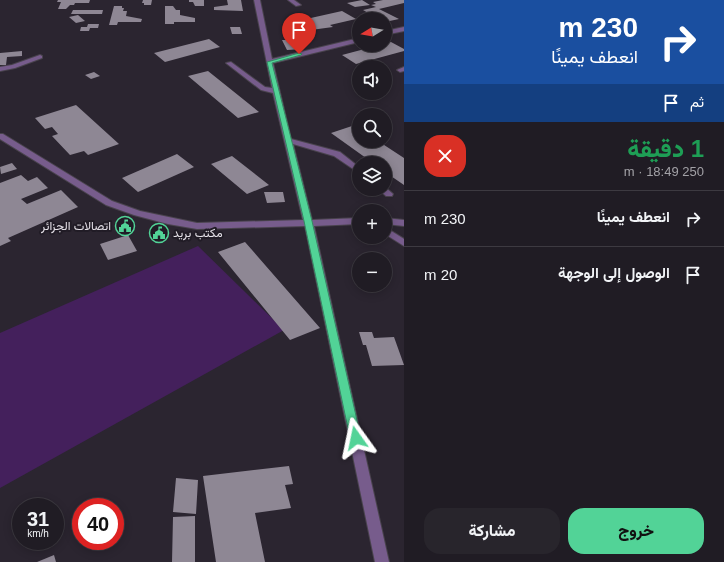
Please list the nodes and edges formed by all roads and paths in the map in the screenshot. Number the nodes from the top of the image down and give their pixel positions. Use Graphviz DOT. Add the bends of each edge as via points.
graph roads {
  1 [pos="257,0"];
  2 [pos="291,0"];
  3 [pos="298,5"];
  4 [pos="404,29"];
  5 [pos="392,32"];
  6 [pos="352,42"];
  7 [pos="40,57"];
  8 [pos="269,62"];
  9 [pos="229,64"];
  10 [pos="0,69"];
  11 [pos="276,91"];
  12 [pos="0,136"];
  13 [pos="288,140"];
  14 [pos="352,166"];
  15 [pos="352,220"];
  16 [pos="308,221"];
  17 [pos="392,222"];
  18 [pos="404,223"];
  19 [pos="392,235"];
  20 [pos="404,243"];
  21 [pos="382,562"];
  1 -- 8 [label="street"];
  2 -- 3 [label="street"];
  4 -- 5 [label="street"];
  6 -- 8 [label="street"];
  7 -- 10 [label="street"];
  8 -- 11 [label="street"];
  9 -- 11 [label="street" via="263,90"];
  11 -- 13 [label="street"];
  12 -- 16 [label="street" via="109,203 137,214 198,226"];
  13 -- 14 [label="street" via="337,154"];
  13 -- 16 [label="street"];
  15 -- 16 [label="street"];
  16 -- 21 [label="street"];
  17 -- 18 [label="street"];
  19 -- 20 [label="street"];
}
